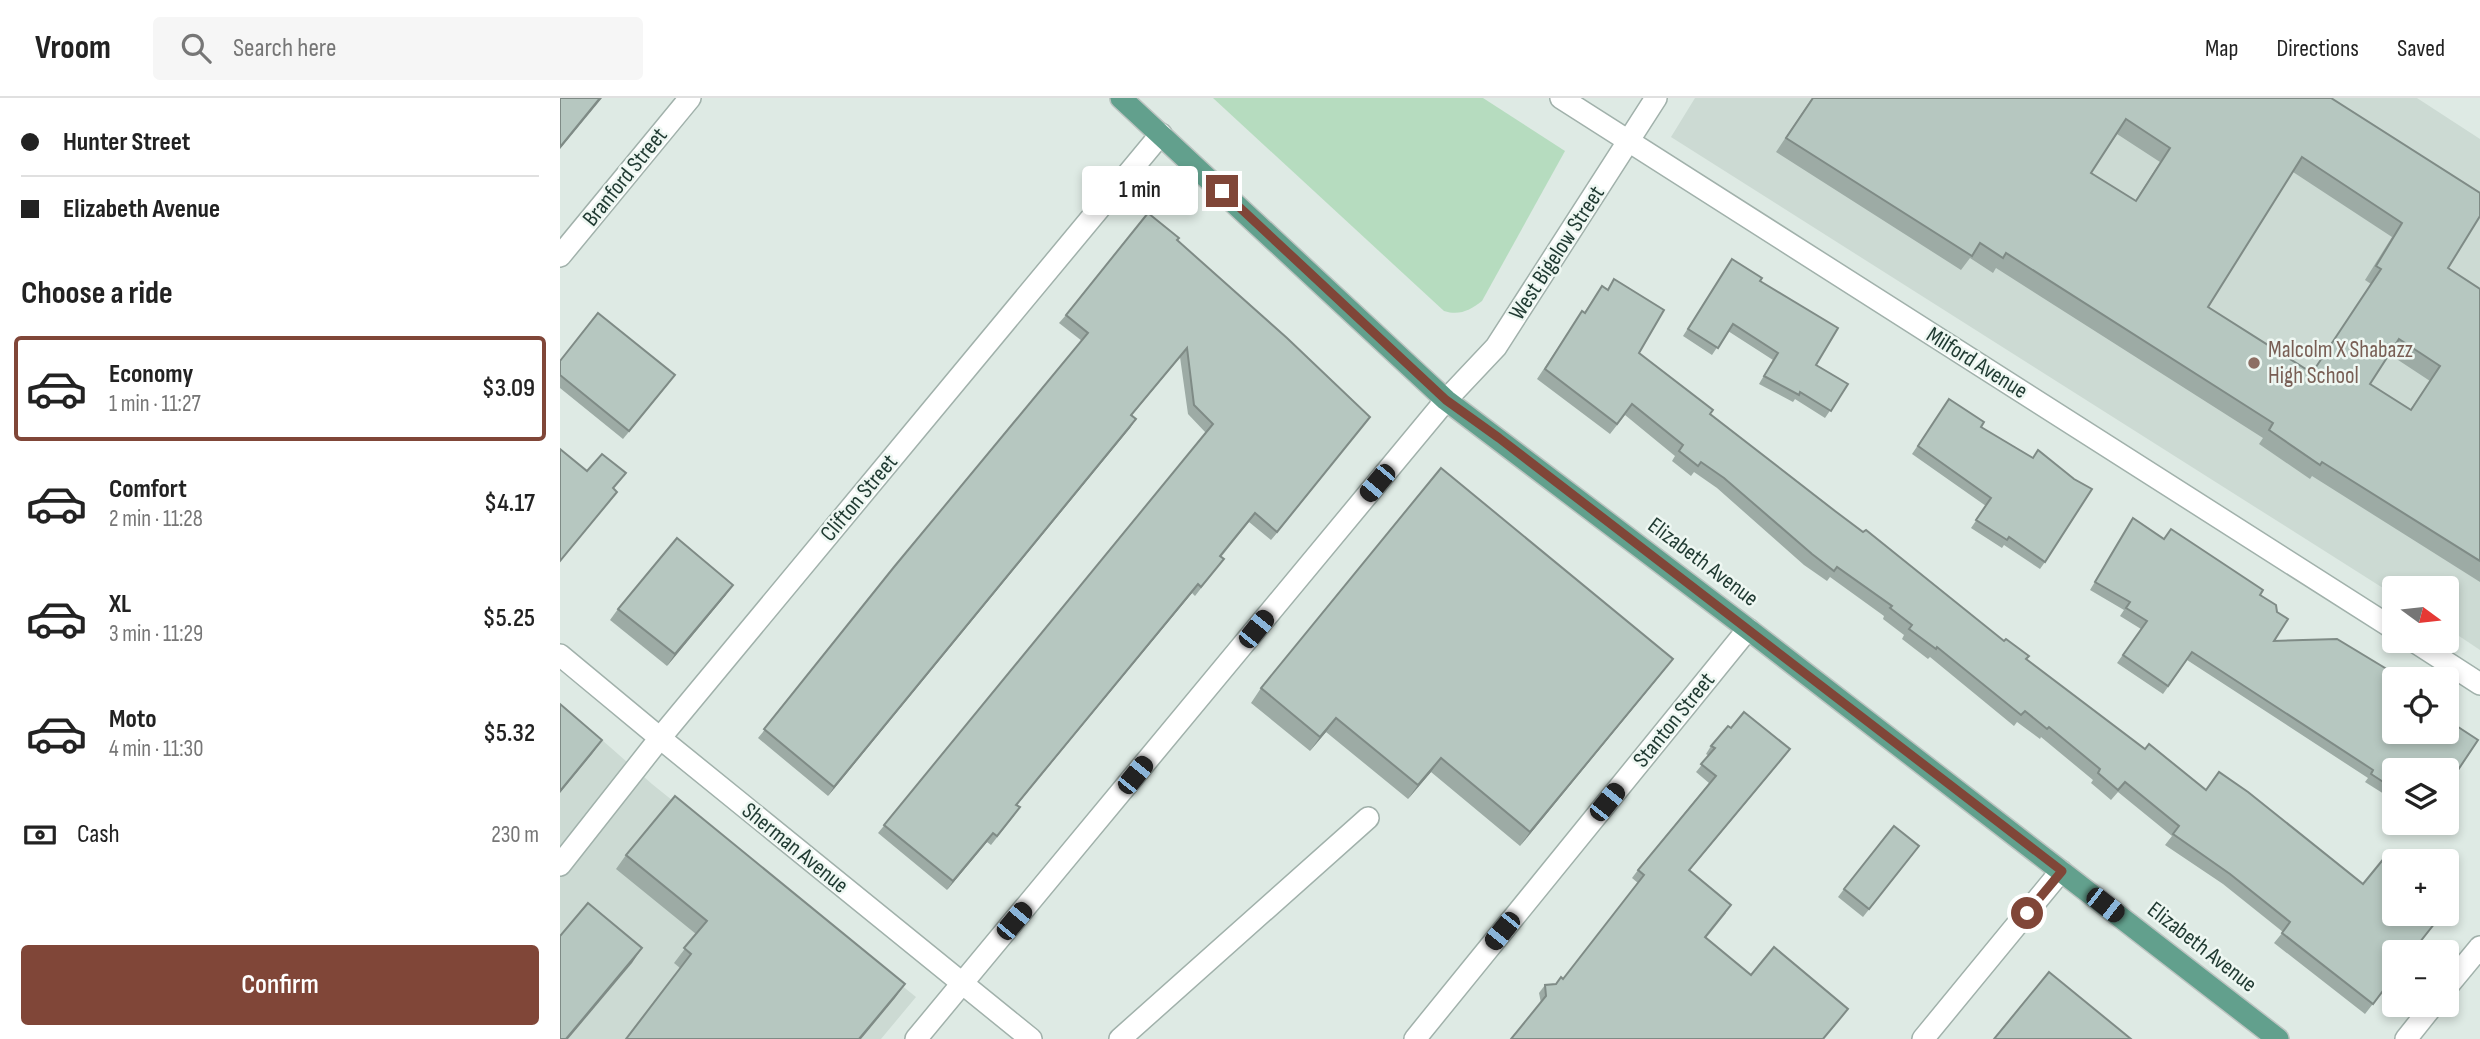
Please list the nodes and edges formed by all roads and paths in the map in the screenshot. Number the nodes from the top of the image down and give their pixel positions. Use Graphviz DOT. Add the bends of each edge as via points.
graph roads {
  1 [pos="690,98"];
  2 [pos="1121,98"];
  3 [pos="1561,98"];
  4 [pos="1656,98"];
  5 [pos="1161,134"];
  6 [pos="1629,141"];
  7 [pos="560,256"];
  8 [pos="1446,400"];
  9 [pos="2382,621"];
  10 [pos="1748,629"];
  11 [pos="2432,653"];
  12 [pos="560,655"];
  13 [pos="2480,684"];
  14 [pos="660,738"];
  15 [pos="1368,818"];
  16 [pos="560,865"];
  17 [pos="2062,871"];
  18 [pos="2480,947"];
  19 [pos="2459,972"];
  20 [pos="963,983"];
  21 [pos="2424,1017"];
  22 [pos="916,1039"];
  23 [pos="1031,1039"];
  24 [pos="1120,1039"];
  25 [pos="1415,1039"];
  26 [pos="1923,1039"];
  27 [pos="2278,1039"];
  28 [pos="2406,1039"];
  1 -- 7 [label="street, Branford Street"];
  2 -- 5 [label="main road, Elizabeth Avenue"];
  3 -- 6 [label="street, Milford Avenue"];
  4 -- 6 [label="street, West Bigelow Street"];
  5 -- 8 [label="main road, Elizabeth Avenue"];
  5 -- 14 [label="street, Clifton Street"];
  6 -- 8 [label="street, West Bigelow Street" via="1496,348"];
  6 -- 9 [label="street, Milford Avenue"];
  8 -- 10 [label="main road, Elizabeth Avenue"];
  8 -- 20 [label="street, West Bigelow Street"];
  10 -- 17 [label="main road, Elizabeth Avenue"];
  10 -- 25 [label="street, Stanton Street"];
  11 -- 13 [label="street"];
  12 -- 14 [label="street, Sherman Avenue"];
  14 -- 16 [label="street, Clifton Street"];
  14 -- 20 [label="street, Sherman Avenue"];
  15 -- 24 [label="street"];
  17 -- 26 [label="street"];
  17 -- 27 [label="main road, Elizabeth Avenue"];
  18 -- 19 [label="street"];
  20 -- 22 [label="street, West Bigelow Street"];
  20 -- 23 [label="street, Sherman Avenue"];
  21 -- 28 [label="street"];
}
